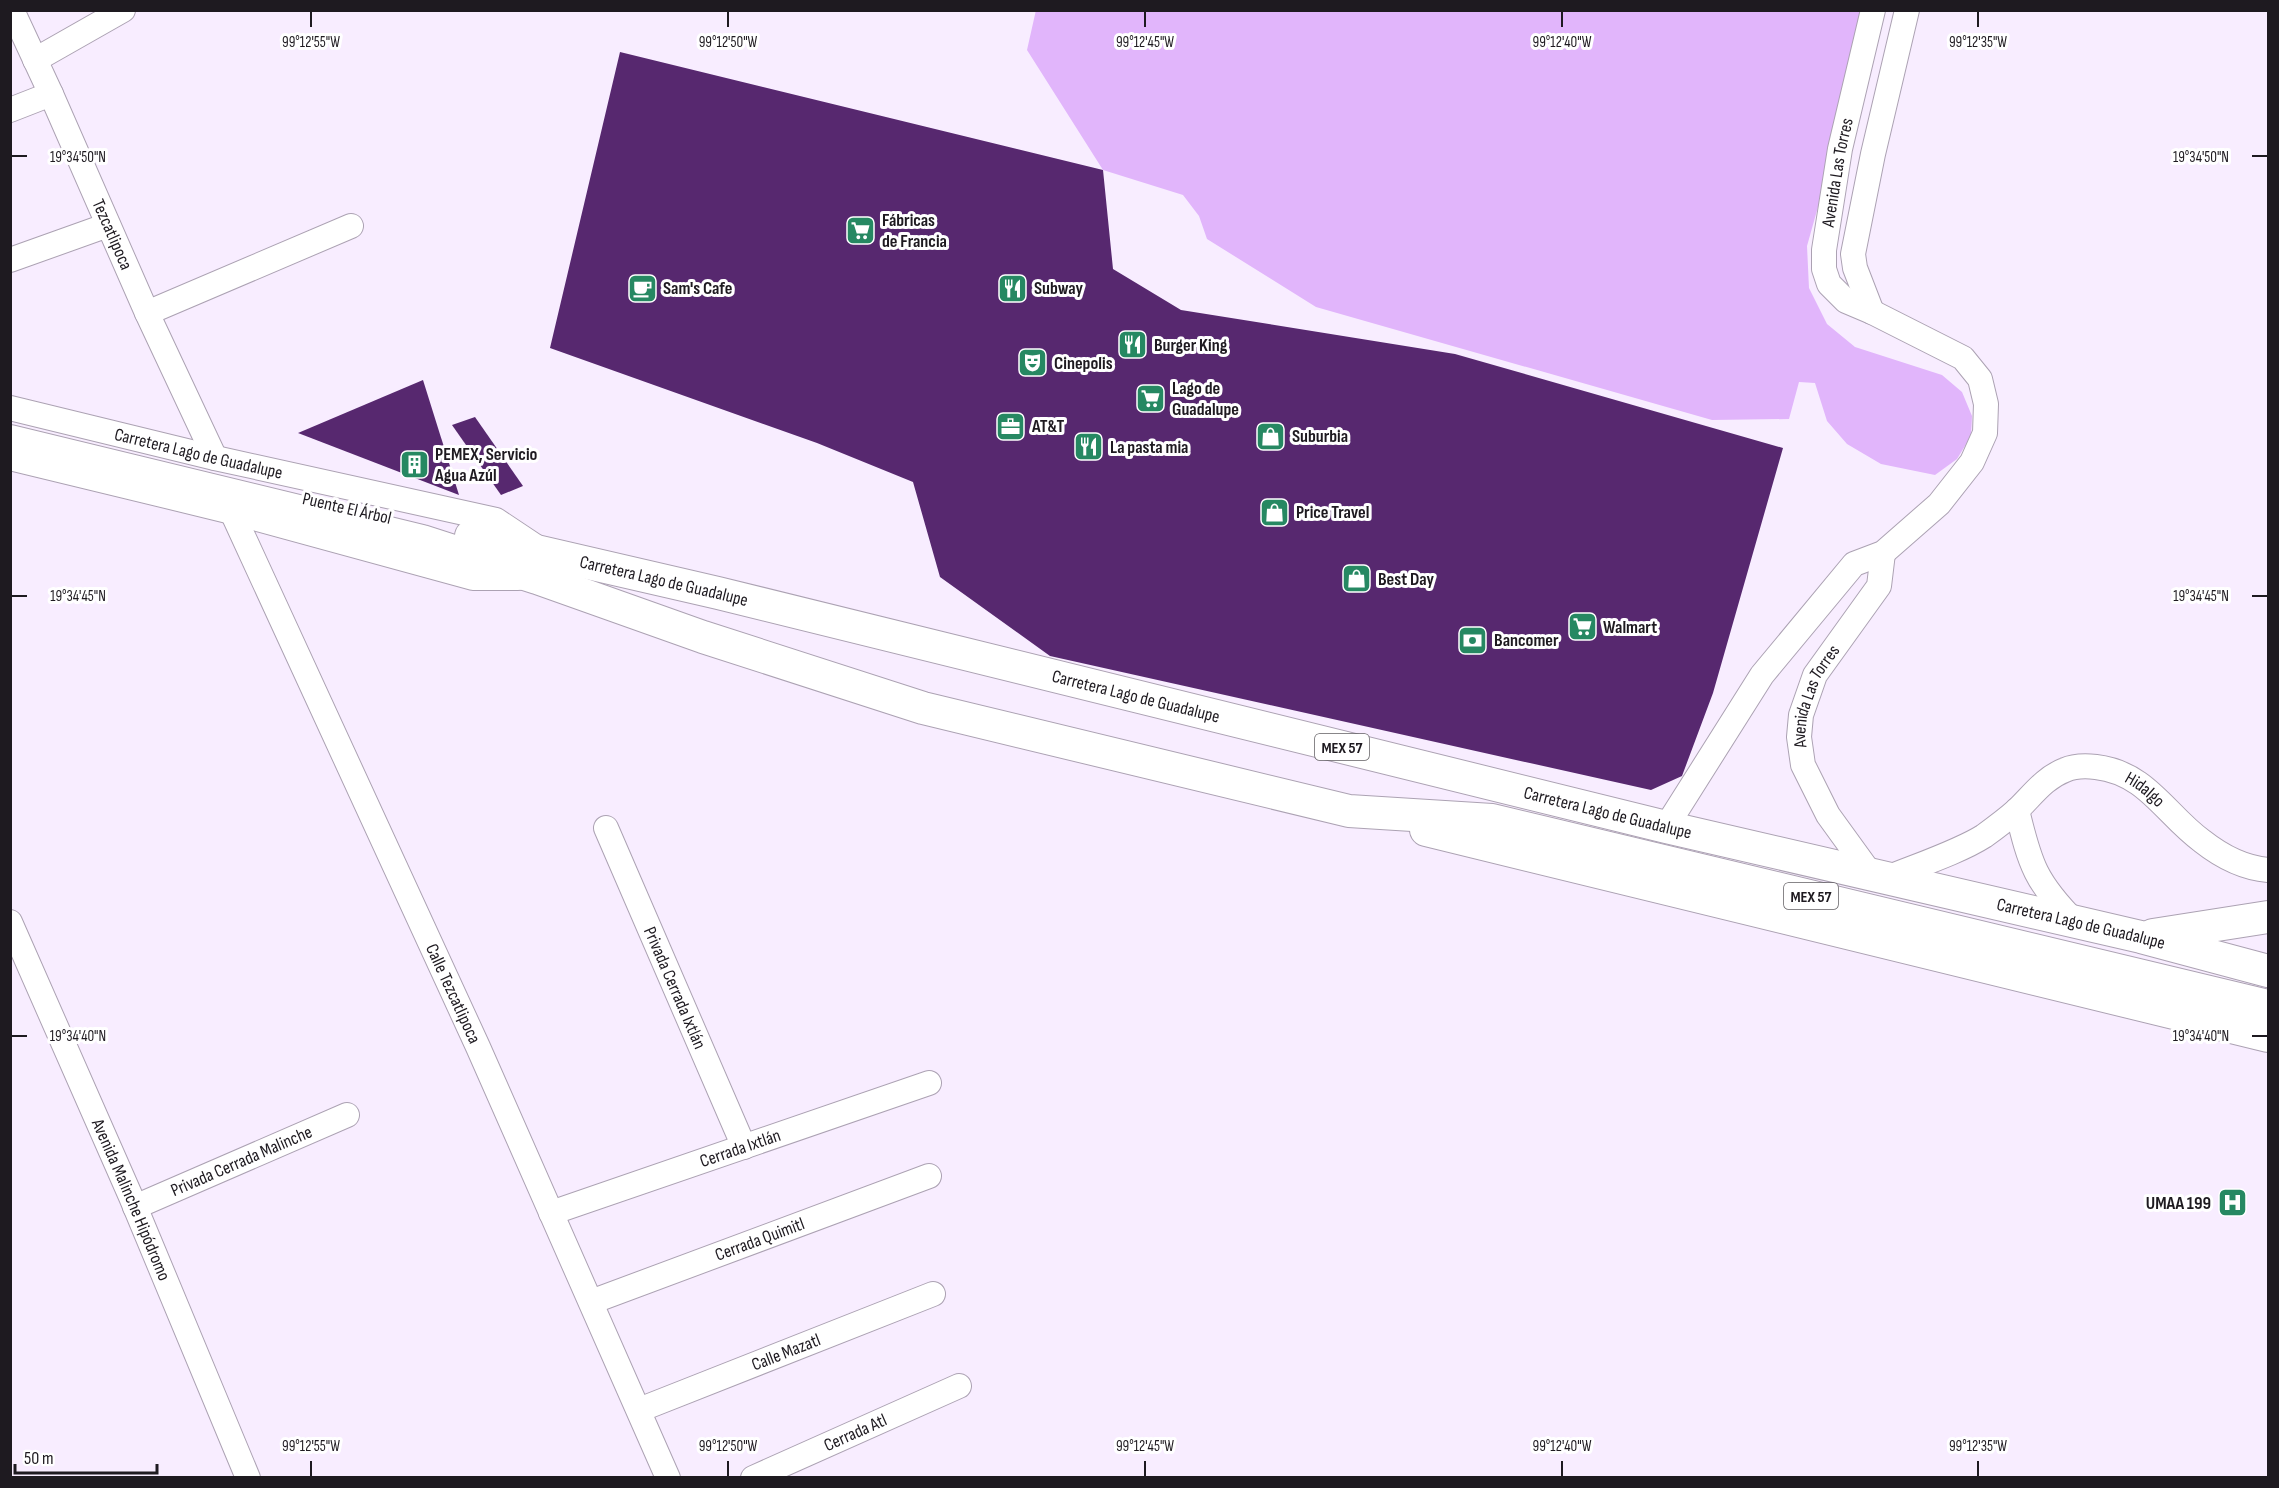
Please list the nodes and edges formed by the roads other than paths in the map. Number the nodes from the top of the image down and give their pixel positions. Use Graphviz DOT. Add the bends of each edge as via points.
graph roads {
  1 [pos="12,10"];
  2 [pos="123,10"];
  3 [pos="1873,10"];
  4 [pos="1907,10"];
  5 [pos="35,60"];
  6 [pos="51,94"];
  7 [pos="10,110"];
  8 [pos="108,225"];
  9 [pos="351,226"];
  10 [pos="10,260"];
  11 [pos="1872,312"];
  12 [pos="147,313"];
  13 [pos="10,408"];
  14 [pos="10,426"];
  15 [pos="10,441"];
  16 [pos="10,458"];
  17 [pos="215,458"];
  18 [pos="232,512"];
  19 [pos="358,518"];
  20 [pos="1883,553"];
  21 [pos="541,565"];
  22 [pos="2017,810"];
  23 [pos="1349,811"];
  24 [pos="1666,826"];
  25 [pos="606,828"];
  26 [pos="2268,870"];
  27 [pos="1879,876"];
  28 [pos="2268,917"];
  29 [pos="10,922"];
  30 [pos="2076,923"];
  31 [pos="2141,937"];
  32 [pos="2268,971"];
  33 [pos="2268,1006"];
  34 [pos="2268,1036"];
  35 [pos="929,1083"];
  36 [pos="348,1115"];
  37 [pos="744,1147"];
  38 [pos="929,1176"];
  39 [pos="135,1208"];
  40 [pos="551,1213"];
  41 [pos="933,1294"];
  42 [pos="591,1302"];
  43 [pos="959,1386"];
  44 [pos="639,1410"];
  45 [pos="248,1478"];
  46 [pos="668,1478"];
  47 [pos="753,1478"];
  1 -- 5 [label="street, Tezcatlipoca"];
  2 -- 5 [label="street"];
  3 -- 11 [label="street, Avenida Las Torres" via="1840,149 1824,250 1829,284 1846,301"];
  4 -- 11 [label="street, Avenida Las Torres" via="1853,254"];
  5 -- 6 [label="street, Tezcatlipoca"];
  6 -- 7 [label="street"];
  6 -- 8 [label="street, Tezcatlipoca"];
  8 -- 10 [label="street"];
  8 -- 12 [label="street, Tezcatlipoca"];
  9 -- 12 [label="street"];
  11 -- 20 [label="street, Avenida Las Torres" via="1963,358 1980,379 1986,404 1985,433 1972,462 1939,504"];
  12 -- 17 [label="street, Tezcatlipoca"];
  13 -- 17 [label="street, Carretera Lago de Guadalupe / MEX 57"];
  14 -- 19 [label="main road, Puente El Árbol"];
  15 -- 19 [label="main road, Puente El Árbol"];
  16 -- 18 [label="street, Carretera Lago de Guadalupe / MEX 57"];
  17 -- 21 [label="street, Carretera Lago de Guadalupe / MEX 57" via="496,520"];
  18 -- 21 [label="street, Carretera Lago de Guadalupe / MEX 57" via="473,578"];
  18 -- 40 [label="street, Calle Tezcatlipoca"];
  19 -- 21 [label="main road, Puente El Árbol" via="511,547"];
  20 -- 24 [label="street, Avenida Las Torres" via="1854,564 1762,675"];
  20 -- 27 [label="street, Avenida Las Torres" via="1879,586 1815,675 1799,737 1803,765 1828,816"];
  21 -- 23 [label="main road, Carretera Lago de Guadalupe / MEX 57" via="702,637 923,708"];
  21 -- 24 [label="main road, Carretera Lago de Guadalupe / MEX 57" via="718,593"];
  22 -- 26 [label="street, Hidalgo" via="2044,782 2065,770 2088,766 2110,769 2145,787 2218,853"];
  22 -- 27 [label="street, Hidalgo" via="1982,837"];
  22 -- 30 [label="street" via="2026,851 2037,876 2052,899"];
  23 -- 33 [label="main road, Carretera Lago de Guadalupe / MEX 57" via="1492,820"];
  23 -- 34 [label="main road"];
  24 -- 27 [label="main road, Carretera Lago de Guadalupe / MEX 57"];
  25 -- 37 [label="street, Privada Cerrada Ixtlán"];
  27 -- 30 [label="main road, Carretera Lago de Guadalupe / MEX 57"];
  28 -- 31 [label="main road"];
  29 -- 39 [label="street, Avenida Malinche Hipódromo"];
  30 -- 31 [label="main road, Carretera Lago de Guadalupe / MEX 57"];
  31 -- 32 [label="main road, Carretera Lago de Guadalupe"];
  35 -- 37 [label="street, Cerrada Ixtlán"];
  36 -- 39 [label="street, Privada Cerrada Malinche"];
  37 -- 40 [label="street, Cerrada Ixtlán"];
  38 -- 42 [label="street, Cerrada Quimitl"];
  39 -- 45 [label="street, Avenida Malinche Hipódromo"];
  40 -- 42 [label="street, Calle Tezcatlipoca"];
  41 -- 44 [label="street, Calle Mazatl"];
  42 -- 44 [label="street, Calle Tezcatlipoca"];
  43 -- 47 [label="street, Cerrada Atl"];
  44 -- 46 [label="street, Calle Tezcatlipoca"];
}
